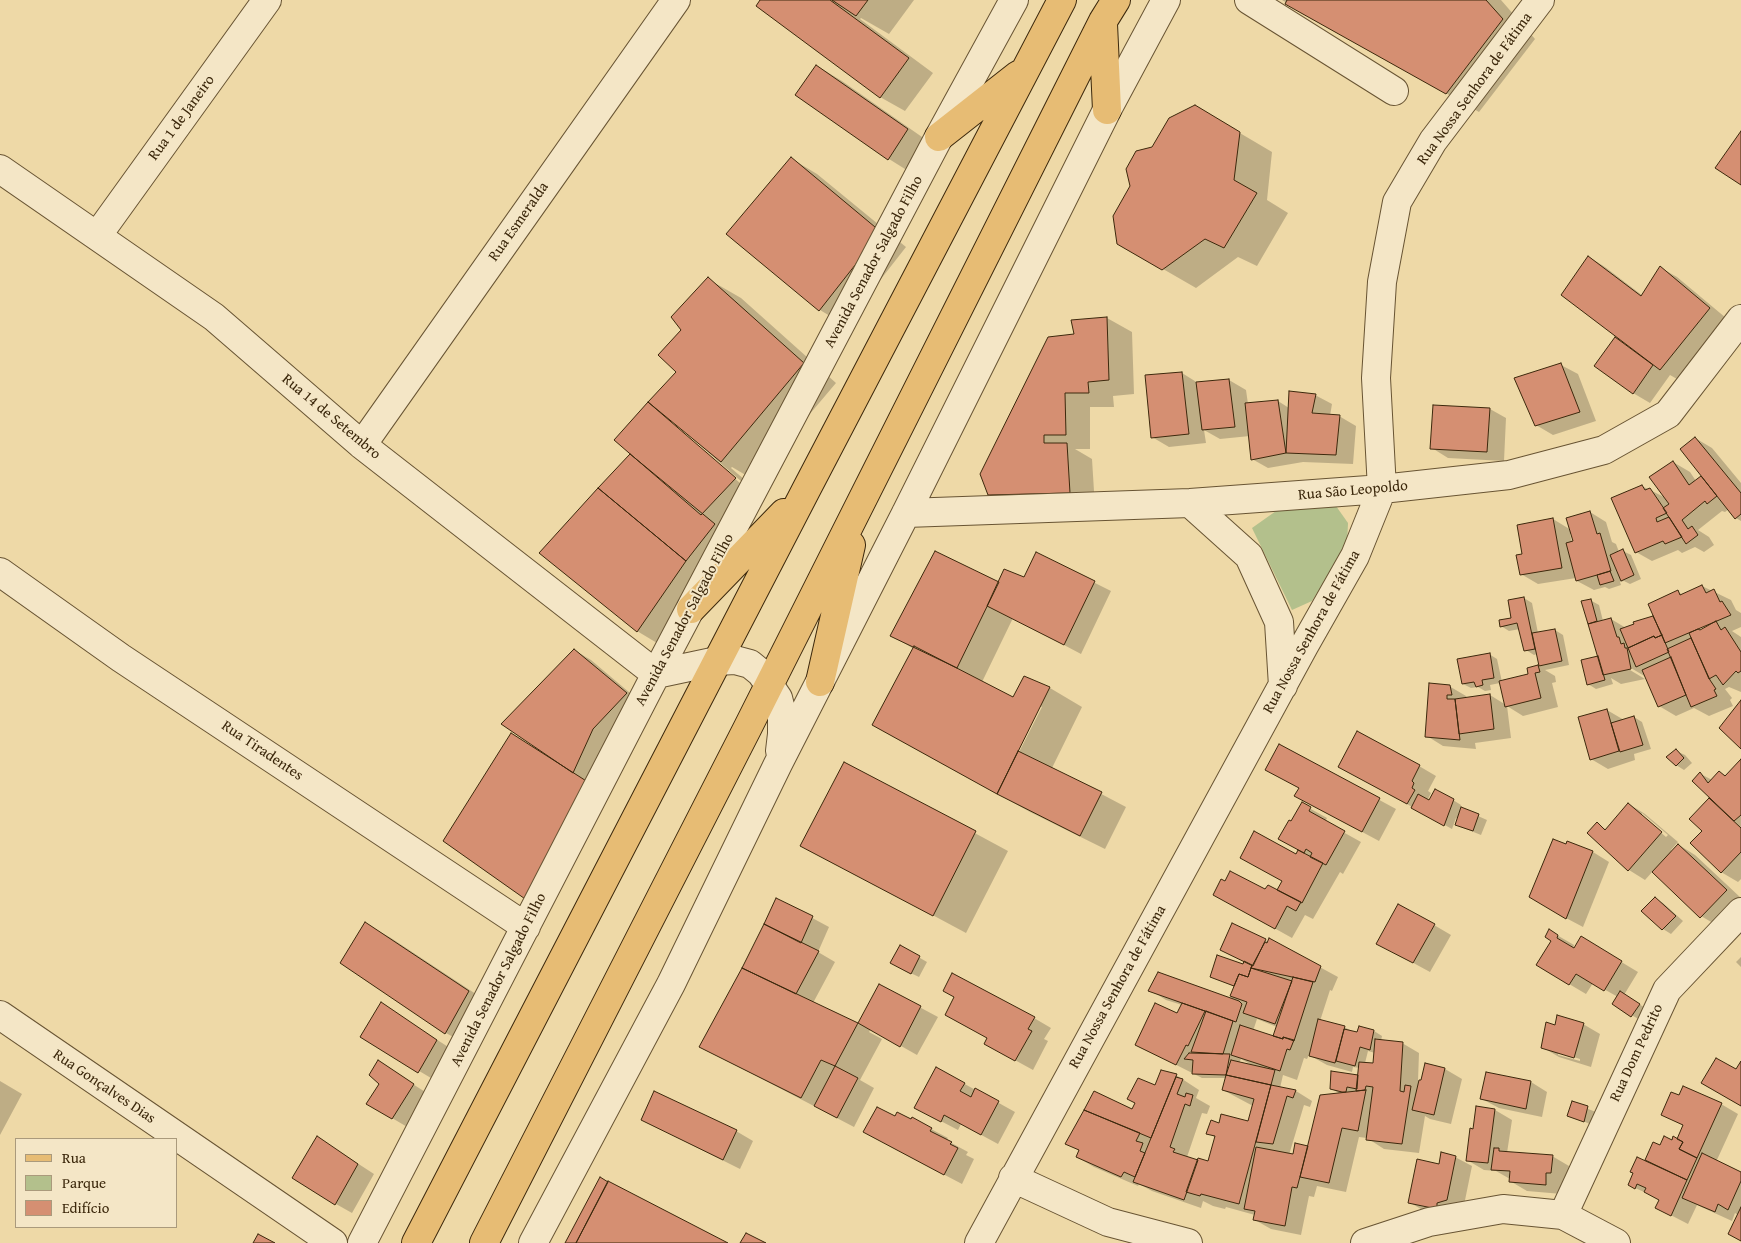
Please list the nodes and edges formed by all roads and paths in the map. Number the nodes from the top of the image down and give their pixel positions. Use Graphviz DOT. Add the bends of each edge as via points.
graph roads {
  1 [pos="267,0"];
  2 [pos="676,0"];
  3 [pos="1014,0"];
  4 [pos="1062,0"];
  5 [pos="1166,0"];
  6 [pos="1249,0"];
  7 [pos="1540,0"];
  8 [pos="1109,11"];
  9 [pos="1025,70"];
  10 [pos="1394,91"];
  11 [pos="1107,110"];
  12 [pos="939,137"];
  13 [pos="0,169"];
  14 [pos="97,236"];
  15 [pos="1741,320"];
  16 [pos="362,445"];
  17 [pos="1382,489"];
  18 [pos="806,490"];
  19 [pos="861,503"];
  20 [pos="1190,503"];
  21 [pos="906,513"];
  22 [pos="0,572"];
  23 [pos="691,609"];
  24 [pos="717,661"];
  25 [pos="656,674"];
  26 [pos="820,682"];
  27 [pos="770,683"];
  28 [pos="1283,686"];
  29 [pos="778,764"];
  30 [pos="1741,912"];
  31 [pos="526,927"];
  32 [pos="0,1015"];
  33 [pos="1013,1178"];
  34 [pos="1563,1215"];
  35 [pos="333,1243"];
  36 [pos="362,1243"];
  37 [pos="416,1243"];
  38 [pos="484,1243"];
  39 [pos="533,1243"];
  40 [pos="979,1243"];
  41 [pos="1188,1243"];
  42 [pos="1365,1243"];
  43 [pos="1616,1243"];
  1 -- 14 [label="street, Rua 1 de Janeiro"];
  2 -- 16 [label="street, Rua Esmeralda"];
  3 -- 12 [label="street, Avenida Senador Salgado Filho"];
  4 -- 9 [label="main road"];
  5 -- 11 [label="street"];
  6 -- 10 [label="street"];
  7 -- 17 [label="street, Rua Nossa Senhora de Fátima" via="1433,141 1397,202 1382,282 1376,378"];
  8 -- 11 [label="main road"];
  8 -- 19 [label="main road"];
  9 -- 12 [label="main road"];
  9 -- 18 [label="main road"];
  11 -- 21 [label="street"];
  12 -- 23 [label="street, Avenida Senador Salgado Filho"];
  13 -- 14 [label="street, Rua 14 de Setembro"];
  14 -- 16 [label="street, Rua 14 de Setembro" via="214,317"];
  15 -- 17 [label="street, Rua São Leopoldo" via="1668,414 1604,450 1508,475"];
  16 -- 25 [label="street, Rua 14 de Setembro"];
  17 -- 20 [label="street, Rua São Leopoldo"];
  17 -- 28 [label="street, Rua Nossa Senhora de Fátima" via="1355,556"];
  18 -- 23 [label="main road"];
  18 -- 24 [label="main road"];
  19 -- 26 [label="main road"];
  19 -- 27 [label="main road"];
  20 -- 21 [label="street, Rua São Leopoldo"];
  20 -- 28 [label="street" via="1249,556 1280,622"];
  21 -- 26 [label="street"];
  22 -- 31 [label="street, Rua Tiradentes" via="121,658"];
  23 -- 25 [label="street, Avenida Senador Salgado Filho"];
  24 -- 25 [label="street"];
  24 -- 27 [label="street" via="735,660 750,664"];
  24 -- 37 [label="main road"];
  25 -- 31 [label="street, Avenida Senador Salgado Filho"];
  26 -- 29 [label="street"];
  27 -- 29 [label="street" via="782,714"];
  27 -- 38 [label="main road"];
  28 -- 33 [label="street, Rua Nossa Senhora de Fátima"];
  29 -- 39 [label="street" via="670,984"];
  30 -- 34 [label="street, Rua Dom Pedrito" via="1667,990"];
  31 -- 36 [label="street, Avenida Senador Salgado Filho"];
  32 -- 35 [label="street, Rua Gonçalves Dias"];
  33 -- 40 [label="street, Rua Nossa Senhora de Fátima"];
  33 -- 41 [label="street" via="1108,1222"];
  34 -- 42 [label="street" via="1503,1209 1429,1222"];
  34 -- 43 [label="street"];
}
